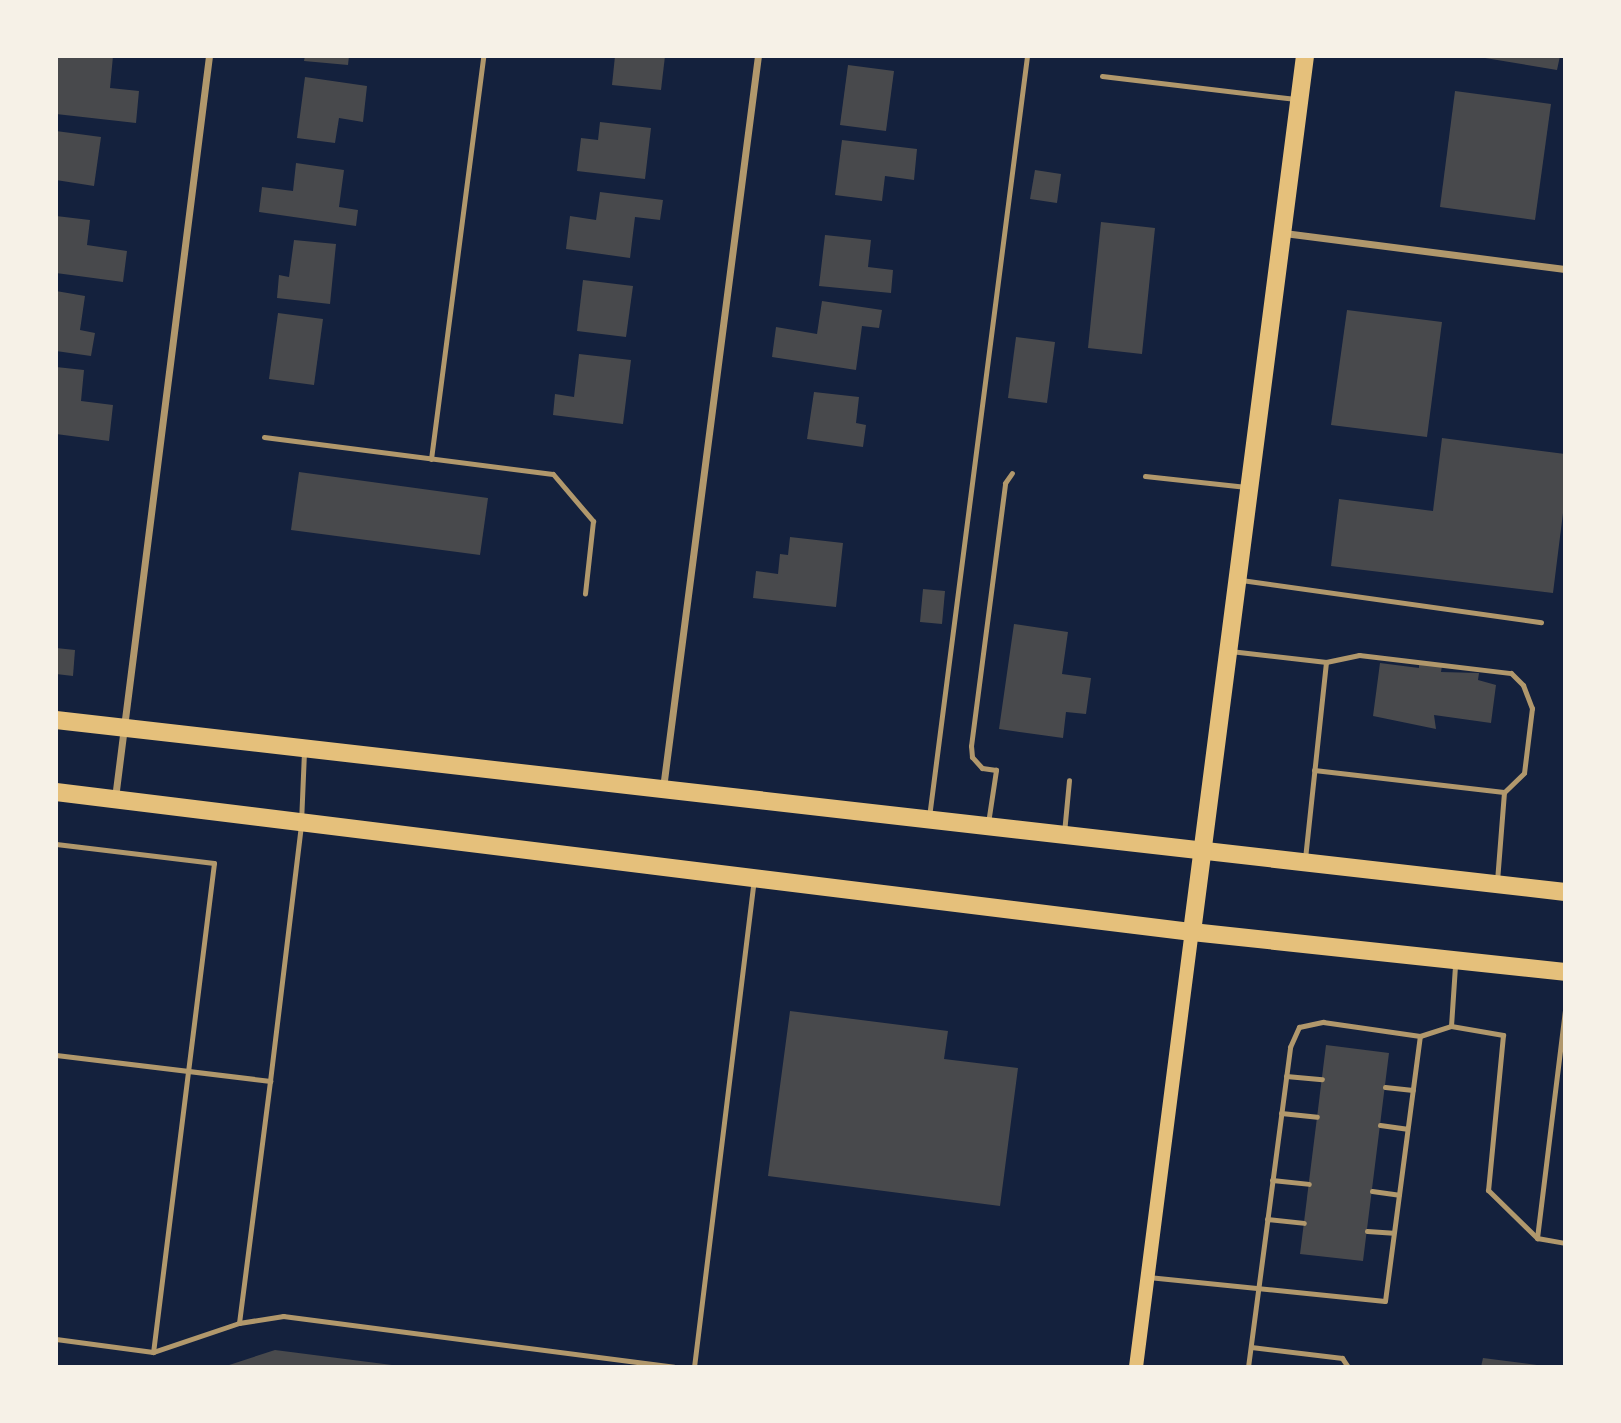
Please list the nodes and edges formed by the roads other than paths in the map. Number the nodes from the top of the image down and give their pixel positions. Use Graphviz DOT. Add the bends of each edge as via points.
graph roads {
  1 [pos="209,56"];
  2 [pos="483,56"];
  3 [pos="758,56"];
  4 [pos="1027,56"];
  5 [pos="1305,56"];
  6 [pos="1102,76"];
  7 [pos="1299,100"];
  8 [pos="1283,232"];
  9 [pos="1565,269"];
  10 [pos="264,437"];
  11 [pos="430,458"];
  12 [pos="1012,473"];
  13 [pos="1145,476"];
  14 [pos="1249,488"];
  15 [pos="1237,580"];
  16 [pos="585,594"];
  17 [pos="1541,622"];
  18 [pos="1228,651"];
  19 [pos="1326,662"];
  20 [pos="56,720"];
  21 [pos="124,729"];
  22 [pos="304,750"];
  23 [pos="1314,770"];
  24 [pos="1069,780"];
  25 [pos="663,790"];
  26 [pos="1504,792"];
  27 [pos="56,793"];
  28 [pos="115,800"];
  29 [pos="929,821"];
  30 [pos="301,823"];
  31 [pos="988,826"];
  32 [pos="1063,836"];
  33 [pos="56,844"];
  34 [pos="1202,852"];
  35 [pos="1305,863"];
  36 [pos="754,879"];
  37 [pos="1496,884"];
  38 [pos="1565,892"];
  39 [pos="1192,932"];
  40 [pos="1455,960"];
  41 [pos="1565,972"];
  42 [pos="1565,1011"];
  43 [pos="1451,1026"];
  44 [pos="1420,1036"];
  45 [pos="56,1055"];
  46 [pos="188,1072"];
  47 [pos="1286,1076"];
  48 [pos="1322,1079"];
  49 [pos="270,1081"];
  50 [pos="1385,1087"];
  51 [pos="1413,1090"];
  52 [pos="1281,1113"];
  53 [pos="1317,1117"];
  54 [pos="1380,1125"];
  55 [pos="1407,1129"];
  56 [pos="1272,1180"];
  57 [pos="1309,1184"];
  58 [pos="1372,1191"];
  59 [pos="1399,1195"];
  60 [pos="1267,1219"];
  61 [pos="1304,1223"];
  62 [pos="1367,1231"];
  63 [pos="1393,1233"];
  64 [pos="1537,1238"];
  65 [pos="1565,1243"];
  66 [pos="1148,1277"];
  67 [pos="1258,1288"];
  68 [pos="240,1323"];
  69 [pos="56,1339"];
  70 [pos="1251,1347"];
  71 [pos="153,1352"];
  72 [pos="674,1367"];
  73 [pos="694,1367"];
  74 [pos="1136,1367"];
  75 [pos="1248,1367"];
  76 [pos="1348,1367"];
  1 -- 21 [label="street"];
  2 -- 11 [label="lane"];
  3 -- 25 [label="street"];
  4 -- 29 [label="lane"];
  5 -- 7 [label="main road"];
  6 -- 7 [label="lane"];
  7 -- 8 [label="main road"];
  8 -- 9 [label="street"];
  8 -- 14 [label="main road"];
  10 -- 11 [label="lane"];
  11 -- 16 [label="lane" via="553,474 593,521"];
  12 -- 31 [label="lane" via="1005,483 971,747 972,757 982,768 996,770"];
  13 -- 14 [label="lane"];
  14 -- 15 [label="main road"];
  15 -- 17 [label="lane"];
  15 -- 18 [label="main road"];
  18 -- 19 [label="lane"];
  18 -- 34 [label="main road"];
  19 -- 23 [label="lane"];
  19 -- 26 [label="lane" via="1359,656 1511,673 1523,685 1532,708 1524,773"];
  20 -- 21 [label="main road"];
  21 -- 22 [label="main road"];
  21 -- 28 [label="street"];
  22 -- 25 [label="main road"];
  22 -- 30 [label="lane"];
  23 -- 26 [label="lane"];
  23 -- 35 [label="lane"];
  24 -- 32 [label="lane"];
  25 -- 29 [label="main road"];
  26 -- 37 [label="lane"];
  27 -- 28 [label="main road"];
  28 -- 30 [label="main road"];
  29 -- 31 [label="main road"];
  30 -- 36 [label="main road"];
  30 -- 49 [label="lane"];
  31 -- 32 [label="main road"];
  32 -- 34 [label="main road"];
  33 -- 46 [label="lane" via="214,863"];
  34 -- 35 [label="main road"];
  34 -- 39 [label="main road"];
  35 -- 37 [label="main road"];
  36 -- 39 [label="main road"];
  36 -- 73 [label="lane"];
  37 -- 38 [label="main road"];
  39 -- 40 [label="main road"];
  39 -- 66 [label="main road"];
  40 -- 41 [label="main road"];
  40 -- 43 [label="lane"];
  42 -- 64 [label="lane"];
  43 -- 44 [label="lane"];
  43 -- 64 [label="lane" via="1503,1035 1488,1190"];
  44 -- 47 [label="lane" via="1323,1022 1299,1027"];
  44 -- 51 [label="lane"];
  45 -- 46 [label="lane"];
  46 -- 49 [label="lane"];
  46 -- 71 [label="lane"];
  47 -- 48 [label="lane"];
  47 -- 52 [label="lane"];
  49 -- 68 [label="lane"];
  50 -- 51 [label="lane"];
  51 -- 55 [label="lane"];
  52 -- 53 [label="lane"];
  52 -- 56 [label="lane"];
  54 -- 55 [label="lane"];
  55 -- 59 [label="lane"];
  56 -- 57 [label="lane"];
  56 -- 60 [label="lane"];
  58 -- 59 [label="lane"];
  59 -- 63 [label="lane"];
  60 -- 61 [label="lane"];
  60 -- 67 [label="lane"];
  62 -- 63 [label="lane"];
  63 -- 67 [label="lane" via="1385,1301"];
  64 -- 65 [label="lane"];
  66 -- 67 [label="lane"];
  66 -- 74 [label="main road"];
  67 -- 70 [label="lane"];
  68 -- 71 [label="lane"];
  68 -- 72 [label="lane" via="283,1316"];
  69 -- 71 [label="lane"];
  70 -- 75 [label="lane"];
  70 -- 76 [label="lane" via="1342,1358"];
}
